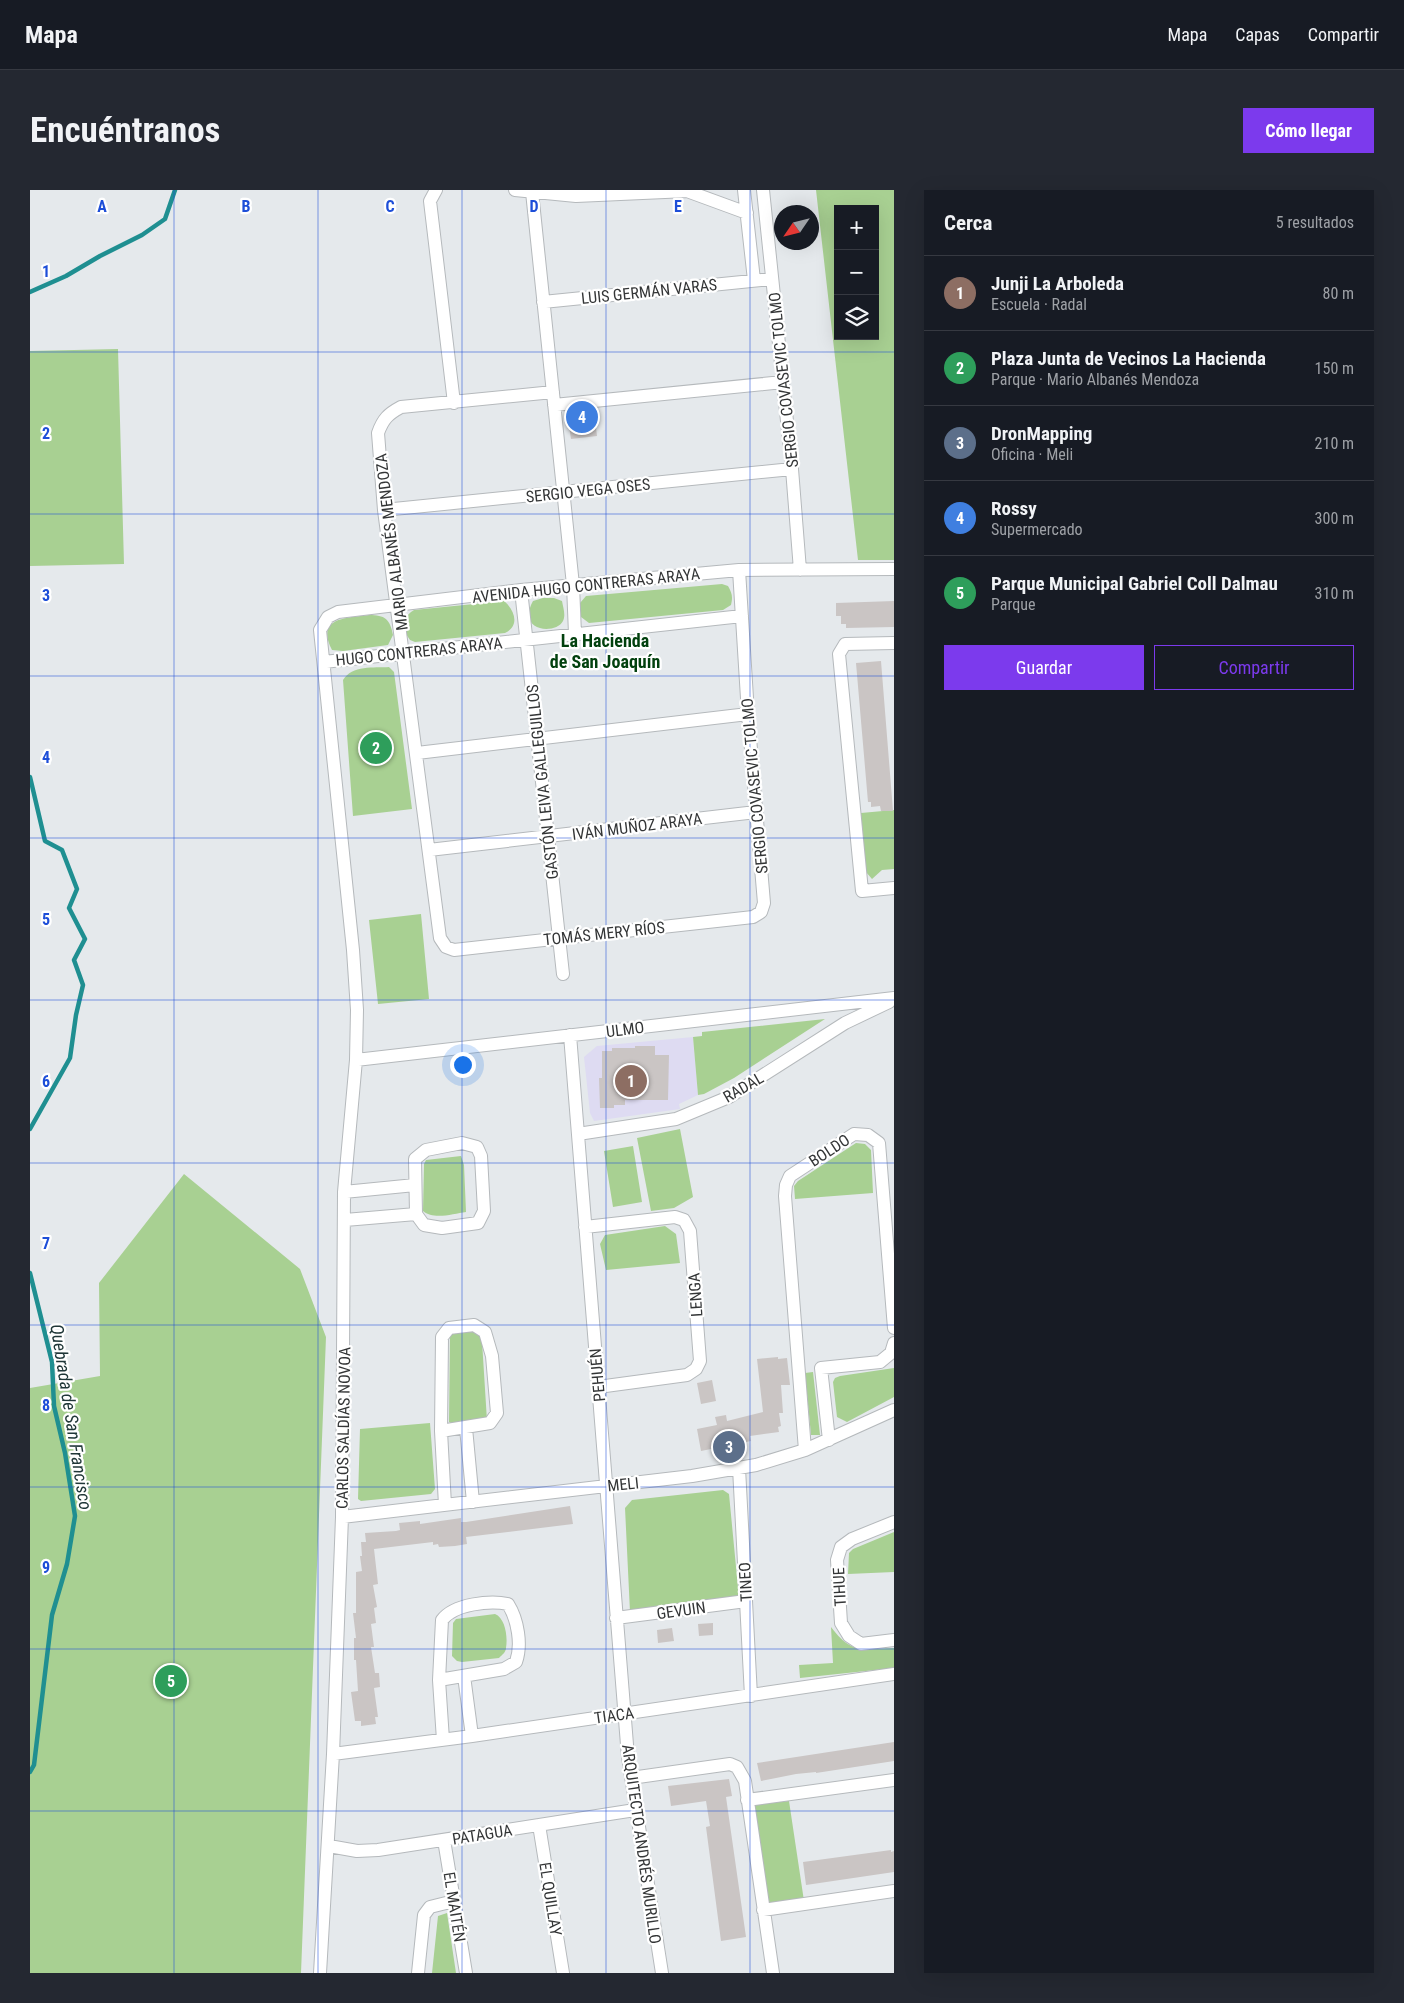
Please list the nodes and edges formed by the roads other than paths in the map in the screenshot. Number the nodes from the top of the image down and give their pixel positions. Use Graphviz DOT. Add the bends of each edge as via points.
graph roads {
  1 [pos="436,190"];
  2 [pos="515,190"];
  3 [pos="744,190"];
  4 [pos="763,190"];
  5 [pos="532,192"];
  6 [pos="747,213"];
  7 [pos="772,279"];
  8 [pos="754,280"];
  9 [pos="544,302"];
  10 [pos="783,382"];
  11 [pos="553,392"];
  12 [pos="454,403"];
  13 [pos="554,405"];
  14 [pos="792,469"];
  15 [pos="563,492"];
  16 [pos="384,510"];
  17 [pos="894,568"];
  18 [pos="739,570"];
  19 [pos="800,570"];
  20 [pos="573,585"];
  21 [pos="521,590"];
  22 [pos="398,605"];
  23 [pos="742,616"];
  24 [pos="575,634"];
  25 [pos="527,639"];
  26 [pos="894,643"];
  27 [pos="404,653"];
  28 [pos="324,662"];
  29 [pos="748,714"];
  30 [pos="538,739"];
  31 [pos="417,753"];
  32 [pos="756,812"];
  33 [pos="549,836"];
  34 [pos="428,850"];
  35 [pos="894,888"];
  36 [pos="761,912"];
  37 [pos="559,938"];
  38 [pos="446,947"];
  39 [pos="563,974"];
  40 [pos="894,999"];
  41 [pos="357,1010"];
  42 [pos="570,1036"];
  43 [pos="356,1060"];
  44 [pos="578,1134"];
  45 [pos="415,1184"];
  46 [pos="344,1192"];
  47 [pos="416,1214"];
  48 [pos="345,1220"];
  49 [pos="585,1226"];
  50 [pos="894,1328"];
  51 [pos="894,1343"];
  52 [pos="821,1368"];
  53 [pos="798,1370"];
  54 [pos="598,1387"];
  55 [pos="894,1410"];
  56 [pos="466,1428"];
  57 [pos="441,1431"];
  58 [pos="829,1440"];
  59 [pos="805,1450"];
  60 [pos="739,1468"];
  61 [pos="606,1486"];
  62 [pos="473,1502"];
  63 [pos="445,1505"];
  64 [pos="342,1517"];
  65 [pos="894,1522"];
  66 [pos="746,1601"];
  67 [pos="616,1618"];
  68 [pos="894,1640"];
  69 [pos="894,1674"];
  70 [pos="464,1676"];
  71 [pos="439,1680"];
  72 [pos="751,1696"];
  73 [pos="624,1714"];
  74 [pos="472,1736"];
  75 [pos="444,1740"];
  76 [pos="333,1754"];
  77 [pos="631,1778"];
  78 [pos="894,1780"];
  79 [pos="748,1800"];
  80 [pos="635,1810"];
  81 [pos="539,1825"];
  82 [pos="444,1840"];
  83 [pos="329,1846"];
  84 [pos="894,1891"];
  85 [pos="454,1901"];
  86 [pos="763,1910"];
  87 [pos="320,1973"];
  88 [pos="418,1973"];
  89 [pos="466,1973"];
  90 [pos="563,1973"];
  91 [pos="662,1973"];
  92 [pos="772,1973"];
  1 -- 12 [label="street" via="430,201"];
  2 -- 5 [label="street"];
  3 -- 6 [label="street, SERGIO COVASEVIC TOLMO"];
  4 -- 7 [label="street, SERGIO COVASEVIC TOLMO"];
  5 -- 6 [label="street" via="576,196 688,191"];
  5 -- 9 [label="street"];
  6 -- 8 [label="street, SERGIO COVASEVIC TOLMO"];
  7 -- 8 [label="street, LUIS GERMÁN VARAS"];
  7 -- 10 [label="street, SERGIO COVASEVIC TOLMO"];
  8 -- 9 [label="street, LUIS GERMÁN VARAS"];
  9 -- 11 [label="street"];
  10 -- 13 [label="street"];
  10 -- 14 [label="street, SERGIO COVASEVIC TOLMO"];
  11 -- 12 [label="street, MARIO ALBANÉS MENDOZA"];
  11 -- 13 [label="street"];
  12 -- 16 [label="street, MARIO ALBANÉS MENDOZA" via="401,407 382,421 378,433"];
  13 -- 15 [label="street"];
  14 -- 15 [label="street, SERGIO VEGA OSES"];
  14 -- 19 [label="street, SERGIO COVASEVIC TOLMO"];
  15 -- 16 [label="street, SERGIO VEGA OSES"];
  15 -- 20 [label="street"];
  16 -- 22 [label="street, MARIO ALBANÉS MENDOZA"];
  17 -- 19 [label="street, AVENIDA HUGO CONTRERAS ARAYA"];
  18 -- 19 [label="street, AVENIDA HUGO CONTRERAS ARAYA"];
  18 -- 20 [label="street, AVENIDA HUGO CONTRERAS ARAYA"];
  18 -- 23 [label="street, SERGIO COVASEVIC TOLMO"];
  20 -- 21 [label="street, AVENIDA HUGO CONTRERAS ARAYA"];
  20 -- 24 [label="street"];
  21 -- 22 [label="street, AVENIDA HUGO CONTRERAS ARAYA"];
  21 -- 25 [label="street, GASTÓN LEIVA GALLEGUILLOS"];
  22 -- 27 [label="street, MARIO ALBANÉS MENDOZA"];
  22 -- 28 [label="street, AVENIDA HUGO CONTRERAS ARAYA" via="328,616 320,630"];
  23 -- 24 [label="street, HUGO CONTRERAS ARAYA"];
  23 -- 29 [label="street, SERGIO COVASEVIC TOLMO"];
  24 -- 25 [label="street, HUGO CONTRERAS ARAYA"];
  25 -- 27 [label="street, HUGO CONTRERAS ARAYA"];
  25 -- 30 [label="street, GASTÓN LEIVA GALLEGUILLOS"];
  26 -- 35 [label="street" via="845,644 838,654 862,891"];
  27 -- 28 [label="street, HUGO CONTRERAS ARAYA"];
  27 -- 31 [label="street, MARIO ALBANÉS MENDOZA"];
  28 -- 41 [label="street, HUGO CONTRERAS ARAYA"];
  29 -- 30 [label="street"];
  29 -- 32 [label="street, SERGIO COVASEVIC TOLMO"];
  30 -- 31 [label="street"];
  30 -- 33 [label="street, GASTÓN LEIVA GALLEGUILLOS"];
  31 -- 34 [label="street, MARIO ALBANÉS MENDOZA"];
  32 -- 33 [label="street, IVÁN MUÑOZ ARAYA"];
  32 -- 36 [label="street, SERGIO COVASEVIC TOLMO" via="764,904"];
  33 -- 34 [label="street, IVÁN MUÑOZ ARAYA"];
  33 -- 37 [label="street, GASTÓN LEIVA GALLEGUILLOS"];
  34 -- 38 [label="street, MARIO ALBANÉS MENDOZA" via="440,938"];
  36 -- 37 [label="street, TOMÁS MERY RÍOS" via="754,917"];
  37 -- 38 [label="street, TOMÁS MERY RÍOS" via="454,950"];
  37 -- 39 [label="street, GASTÓN LEIVA GALLEGUILLOS"];
  40 -- 42 [label="street, ULMO"];
  40 -- 44 [label="street, RADAL" via="845,1023 729,1096 676,1119"];
  41 -- 43 [label="street, CARLOS SALDÍAS NOVOA"];
  42 -- 43 [label="street, ULMO"];
  42 -- 44 [label="street, PEHUÉN"];
  43 -- 46 [label="street, CARLOS SALDÍAS NOVOA"];
  44 -- 49 [label="street, PEHUÉN"];
  45 -- 46 [label="street"];
  45 -- 47 [label="street"];
  45 -- 47 [label="street" via="415,1159 426,1150 462,1144 476,1147 481,1156 484,1211 478,1223 442,1228 424,1225"];
  46 -- 48 [label="street, CARLOS SALDÍAS NOVOA"];
  47 -- 48 [label="street"];
  48 -- 64 [label="street, CARLOS SALDÍAS NOVOA"];
  49 -- 54 [label="street, PEHUÉN"];
  49 -- 54 [label="street, LENGA" via="675,1217 684,1220 690,1231 700,1361 696,1369 687,1376"];
  50 -- 53 [label="street, BOLDO" via="879,1143 868,1135 854,1134 790,1176 786,1185"];
  51 -- 52 [label="street" via="891,1353 880,1362"];
  52 -- 53 [label="street"];
  52 -- 58 [label="street"];
  53 -- 59 [label="street, BOLDO"];
  54 -- 61 [label="street, PEHUÉN"];
  55 -- 58 [label="street, MELI"];
  56 -- 57 [label="street"];
  56 -- 57 [label="street" via="490,1423 497,1413 492,1356 485,1332 474,1325 450,1328 442,1337"];
  56 -- 62 [label="street"];
  57 -- 63 [label="street"];
  58 -- 59 [label="street, MELI"];
  59 -- 60 [label="street, MELI"];
  60 -- 61 [label="street, MELI"];
  60 -- 66 [label="street, TINEO"];
  61 -- 62 [label="street, MELI"];
  61 -- 67 [label="street, PEHUÉN"];
  62 -- 63 [label="street, MELI"];
  63 -- 64 [label="street, MELI"];
  64 -- 76 [label="street, CARLOS SALDÍAS NOVOA"];
  65 -- 68 [label="street, TIHUE" via="852,1539 841,1547 837,1560 841,1622 849,1636 861,1644"];
  66 -- 67 [label="street, GEVUIN"];
  66 -- 72 [label="street, TINEO"];
  67 -- 73 [label="street, PEHUÉN"];
  69 -- 72 [label="street, TIACA"];
  70 -- 71 [label="street"];
  70 -- 71 [label="street" via="504,1669 516,1662 520,1651 514,1614 508,1604 497,1602 447,1612 442,1620"];
  70 -- 74 [label="street"];
  71 -- 75 [label="street"];
  72 -- 73 [label="street, TIACA"];
  73 -- 74 [label="street, TIACA"];
  73 -- 77 [label="street, ARQUITECTO ANDRÉS MURILLO"];
  74 -- 75 [label="street, TIACA"];
  75 -- 76 [label="street, TIACA"];
  76 -- 83 [label="street, CARLOS SALDÍAS NOVOA"];
  77 -- 79 [label="street" via="730,1764 738,1767 742,1774"];
  77 -- 80 [label="street, ARQUITECTO ANDRÉS MURILLO"];
  78 -- 79 [label="street"];
  79 -- 86 [label="street"];
  80 -- 81 [label="street, PATAGUA"];
  80 -- 91 [label="street, ARQUITECTO ANDRÉS MURILLO"];
  81 -- 82 [label="street, PATAGUA"];
  81 -- 90 [label="street, EL QUILLAY"];
  82 -- 83 [label="street, PATAGUA" via="368,1852"];
  82 -- 85 [label="street, EL MAITÉN"];
  83 -- 87 [label="street, CARLOS SALDÍAS NOVOA"];
  84 -- 86 [label="street"];
  85 -- 88 [label="street" via="430,1908 424,1915"];
  85 -- 89 [label="street, EL MAITÉN"];
  86 -- 92 [label="street"];
}
